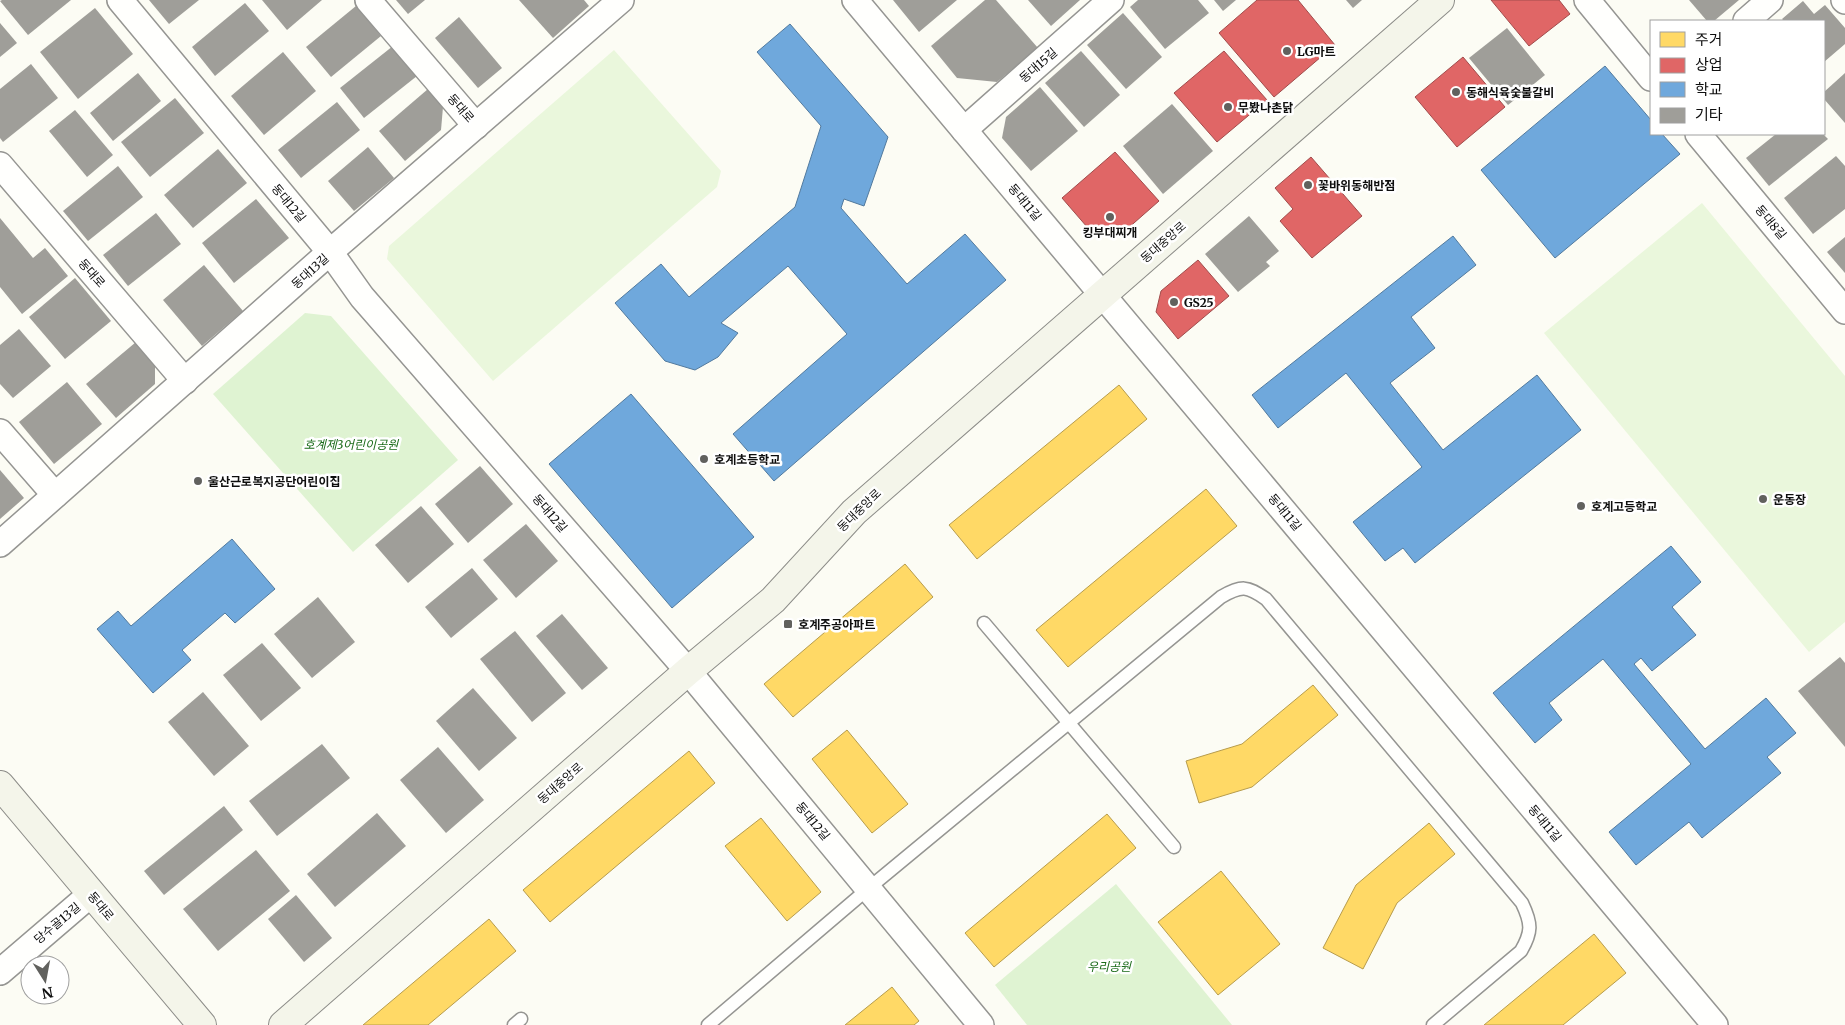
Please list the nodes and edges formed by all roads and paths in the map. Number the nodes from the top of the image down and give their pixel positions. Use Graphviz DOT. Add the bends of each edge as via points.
graph roads {
  1 [pos="120,0"];
  2 [pos="368,0"];
  3 [pos="621,0"];
  4 [pos="855,0"];
  5 [pos="1112,0"];
  6 [pos="1440,0"];
  7 [pos="1587,0"];
  8 [pos="1770,0"];
  9 [pos="1747,20"];
  10 [pos="1650,77"];
  11 [pos="476,126"];
  12 [pos="964,130"];
  13 [pos="1699,135"];
  14 [pos="0,165"];
  15 [pos="330,252"];
  16 [pos="1103,295"];
  17 [pos="1845,311"];
  18 [pos="185,381"];
  19 [pos="0,432"];
  20 [pos="55,495"];
  21 [pos="0,544"];
  22 [pos="984,623"];
  23 [pos="688,671"];
  24 [pos="1068,723"];
  25 [pos="0,785"];
  26 [pos="1174,847"];
  27 [pos="868,888"];
  28 [pos="91,894"];
  29 [pos="0,972"];
  30 [pos="202,1025"];
  31 [pos="283,1025"];
  32 [pos="708,1025"];
  33 [pos="982,1025"];
  34 [pos="1433,1025"];
  35 [pos="1715,1025"];
  1 -- 15 [label="street, 동대12길"];
  2 -- 11 [label="street, 동대로"];
  3 -- 11 [label="street, 동대13길"];
  4 -- 12 [label="street, 동대11길"];
  5 -- 12 [label="street, 동대15길"];
  6 -- 16 [label="street, 동대중앙로"];
  7 -- 10 [label="street"];
  8 -- 9 [label="street"];
  11 -- 15 [label="street, 동대13길"];
  12 -- 16 [label="street, 동대11길"];
  13 -- 17 [label="street, 동대8길"];
  14 -- 18 [label="street, 동대로"];
  15 -- 18 [label="street, 동대13길"];
  15 -- 23 [label="street, 동대12길" via="362,297"];
  16 -- 23 [label="street, 동대중앙로" via="854,512 773,600"];
  16 -- 35 [label="street, 동대11길"];
  18 -- 20 [label="street, 동대13길"];
  19 -- 20 [label="street"];
  20 -- 21 [label="street, 동대13길"];
  22 -- 24 [label="lane"];
  23 -- 27 [label="street, 동대12길"];
  23 -- 31 [label="street, 동대중앙로"];
  24 -- 26 [label="lane"];
  24 -- 27 [label="lane"];
  24 -- 34 [label="lane" via="1222,597 1237,588 1252,590 1266,599 1522,903 1529,917 1529,937 1520,951"];
  25 -- 28 [label="street, 동대로"];
  27 -- 32 [label="lane"];
  27 -- 33 [label="street, 동대12길"];
  28 -- 29 [label="street, 당수골13길"];
  28 -- 30 [label="street, 동대로"];
}
